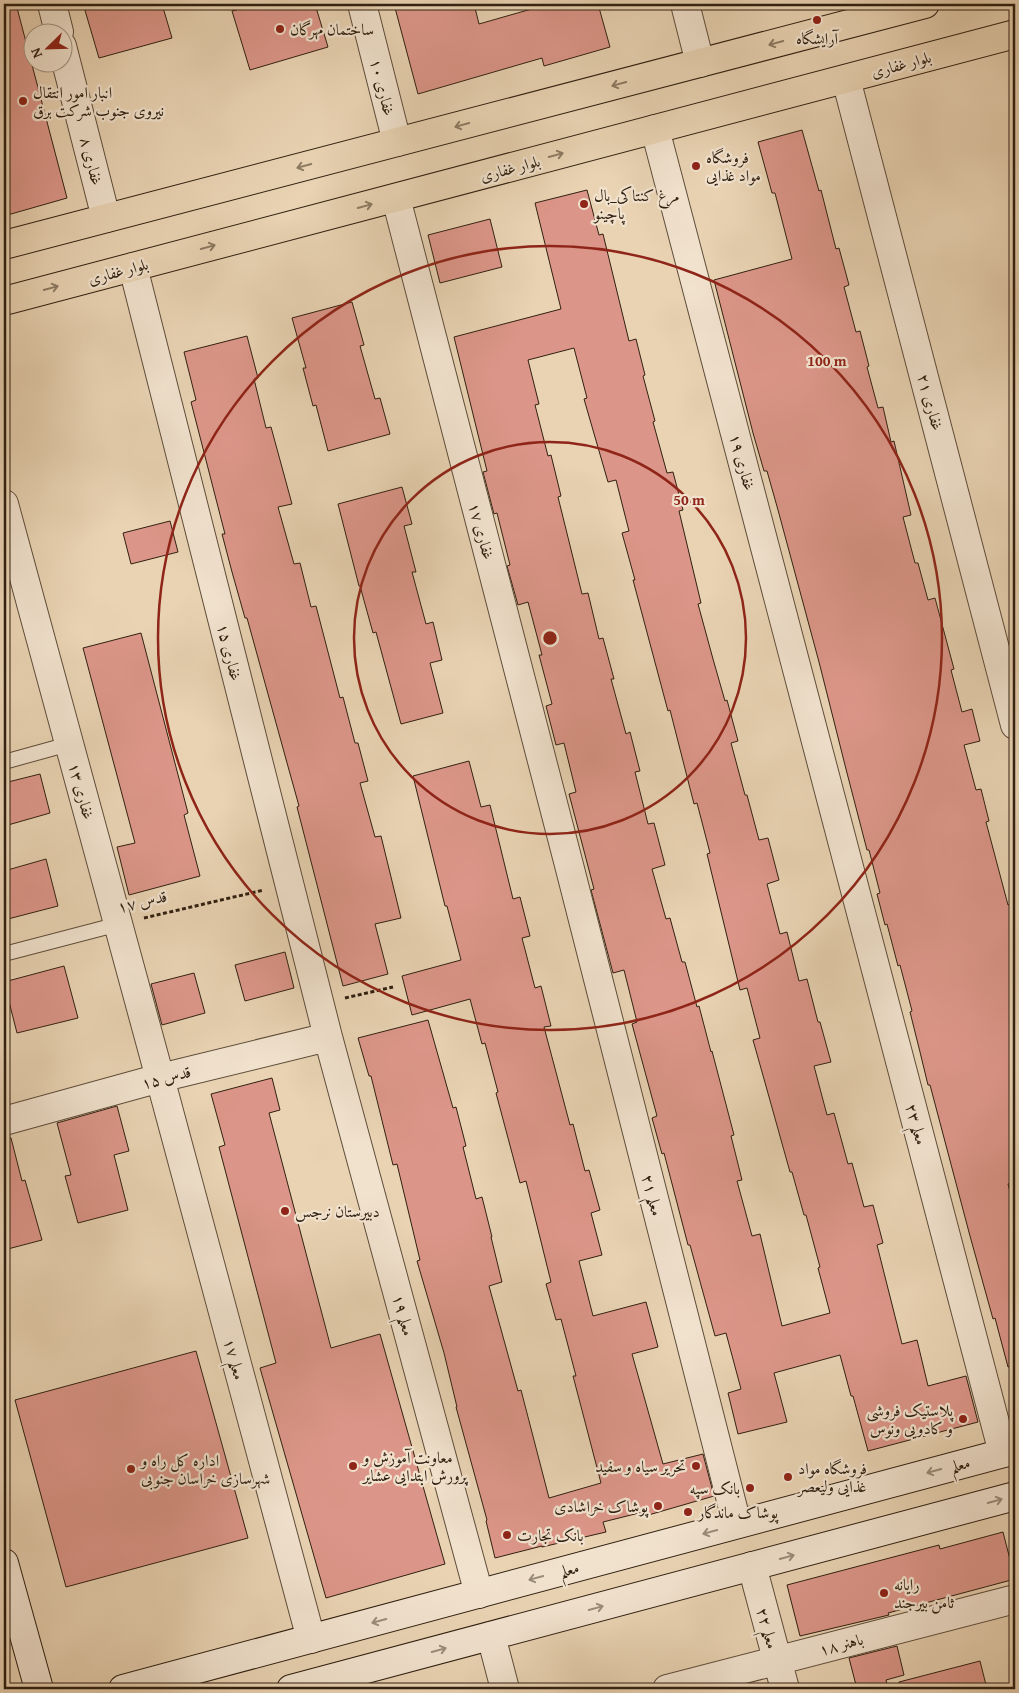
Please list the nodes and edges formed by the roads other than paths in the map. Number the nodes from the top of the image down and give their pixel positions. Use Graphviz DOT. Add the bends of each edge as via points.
graph roads {
  1 [pos="52,4"];
  2 [pos="362,4"];
  3 [pos="685,4"];
  4 [pos="925,4"];
  5 [pos="56,22"];
  6 [pos="1015,34"];
  7 [pos="700,62"];
  8 [pos="69,72"];
  9 [pos="846,79"];
  10 [pos="655,129"];
  11 [pos="397,142"];
  12 [pos="396,198"];
  13 [pos="106,218"];
  14 [pos="4,245"];
  15 [pos="133,267"];
  16 [pos="4,301"];
  17 [pos="4,504"];
  18 [pos="1015,725"];
  19 [pos="69,744"];
  20 [pos="4,762"];
  21 [pos="830,795"];
  22 [pos="569,865"];
  23 [pos="119,924"];
  24 [pos="4,954"];
  25 [pos="328,1037"];
  26 [pos="160,1078"];
  27 [pos="4,1121"];
  28 [pos="1009,1451"];
  29 [pos="1015,1496"];
  30 [pos="737,1524"];
  31 [pos="4,1563"];
  32 [pos="752,1566"];
  33 [pos="479,1594"];
  34 [pos="1015,1599"];
  35 [pos="491,1636"];
  36 [pos="310,1639"];
  37 [pos="777,1661"];
  38 [pos="39,1689"];
  39 [pos="124,1689"];
  40 [pos="290,1689"];
  41 [pos="505,1689"];
  42 [pos="667,1689"];
  43 [pos="785,1689"];
  1 -- 5 [label="street"];
  2 -- 11 [label="street, غفاری ۱۰"];
  3 -- 7 [label="street"];
  4 -- 7 [label="main road, one-way"];
  6 -- 9 [label="main road, بلوار غفاری"];
  7 -- 11 [label="main road, one-way"];
  8 -- 13 [label="street, غفاری ۸"];
  9 -- 10 [label="main road, بلوار غفاری"];
  9 -- 18 [label="street, غفاری ۲۱"];
  12 -- 10 [label="main road, بلوار غفاری, one-way"];
  10 -- 21 [label="street, غفاری ۱۹"];
  11 -- 13 [label="main road, one-way"];
  15 -- 12 [label="main road, بلوار غفاری, one-way"];
  12 -- 22 [label="street, غفاری ۱۷"];
  13 -- 14 [label="main road"];
  16 -- 15 [label="main road, بلوار غفاری, one-way"];
  15 -- 25 [label="street, غفاری ۱۵"];
  17 -- 19 [label="street, غفاری ۱۳"];
  19 -- 20 [label="lane"];
  19 -- 23 [label="street, غفاری ۱۳"];
  21 -- 28 [label="street, معلم ۲۳"];
  22 -- 30 [label="street, معلم ۲۱"];
  23 -- 24 [label="lane, قدس ۱۷"];
  23 -- 26 [label="street, غفاری ۱۳"];
  25 -- 26 [label="street, قدس ۱۵"];
  25 -- 33 [label="street, معلم ۱۹"];
  26 -- 27 [label="street, قدس ۱۵"];
  26 -- 36 [label="street, معلم ۱۷"];
  28 -- 30 [label="street, معلم, one-way"];
  32 -- 29 [label="street, one-way"];
  30 -- 33 [label="street, معلم, one-way"];
  31 -- 38 [label="street"];
  35 -- 32 [label="street, one-way"];
  32 -- 37 [label="street, معلم ۲۲"];
  33 -- 36 [label="street, معلم, one-way"];
  34 -- 37 [label="street, باهنر ۱۸"];
  40 -- 35 [label="street, one-way"];
  35 -- 41 [label="street"];
  36 -- 39 [label="street, معلم"];
  37 -- 42 [label="street, باهنر ۱۸"];
  37 -- 43 [label="street, معلم ۲۲"];
}
